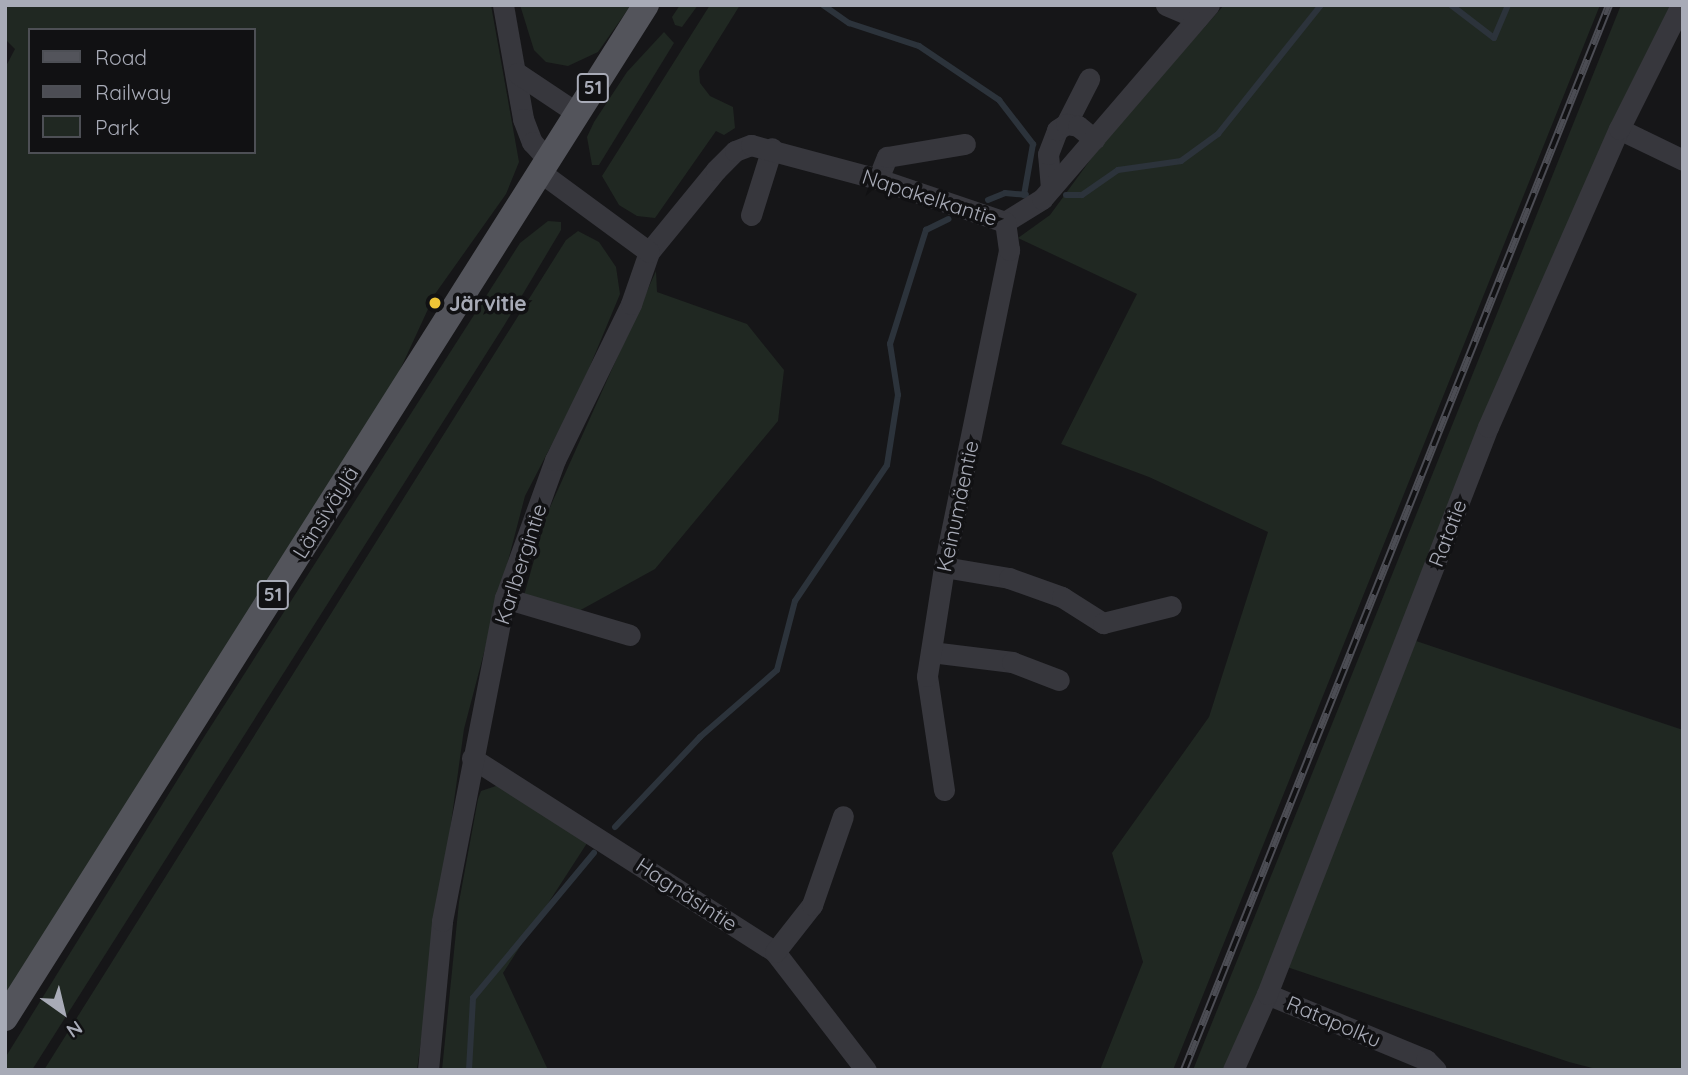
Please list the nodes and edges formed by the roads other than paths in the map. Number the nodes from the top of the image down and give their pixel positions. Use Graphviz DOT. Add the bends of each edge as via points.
graph roads {
  1 [pos="503,5"];
  2 [pos="646,5"];
  3 [pos="1166,5"];
  4 [pos="1681,5"];
  5 [pos="1203,10"];
  6 [pos="517,73"];
  7 [pos="1089,79"];
  8 [pos="577,113"];
  9 [pos="1066,124"];
  10 [pos="1619,129"];
  11 [pos="1094,138"];
  12 [pos="965,144"];
  13 [pos="772,148"];
  14 [pos="1683,160"];
  15 [pos="544,166"];
  16 [pos="878,179"];
  17 [pos="1051,188"];
  18 [pos="751,215"];
  19 [pos="1005,222"];
  20 [pos="649,252"];
  21 [pos="944,567"];
  22 [pos="505,598"];
  23 [pos="1171,606"];
  24 [pos="630,635"];
  25 [pos="931,652"];
  26 [pos="1059,680"];
  27 [pos="472,758"];
  28 [pos="944,790"];
  29 [pos="843,816"];
  30 [pos="775,952"];
  31 [pos="1267,994"];
  32 [pos="5,1018"];
  33 [pos="428,1070"];
  34 [pos="866,1070"];
  35 [pos="1233,1070"];
  36 [pos="1436,1070"];
  1 -- 6 [label="street"];
  2 -- 8 [label="main road, Länsiväylä / 51"];
  3 -- 5 [label="street"];
  4 -- 10 [label="street, Ratatie"];
  5 -- 11 [label="street, Napakelkantie"];
  6 -- 8 [label="street"];
  6 -- 15 [label="street" via="527,131"];
  7 -- 9 [label="street"];
  8 -- 15 [label="main road, Länsiväylä / 51"];
  9 -- 11 [label="street" via="1078,125"];
  9 -- 17 [label="street" via="1052,138 1048,154"];
  10 -- 14 [label="street"];
  10 -- 31 [label="street, Ratatie" via="1488,427"];
  11 -- 17 [label="street, Napakelkantie"];
  12 -- 16 [label="street" via="887,157"];
  13 -- 16 [label="street, Napakelkantie"];
  13 -- 18 [label="street"];
  13 -- 20 [label="street, Napakelkantie" via="751,145 735,151"];
  15 -- 20 [label="street"];
  15 -- 32 [label="main road, Länsiväylä / 51"];
  16 -- 19 [label="street, Napakelkantie"];
  17 -- 19 [label="street, Napakelkantie"];
  19 -- 21 [label="street, Keinumäentie" via="1010,250"];
  20 -- 22 [label="street, Karlbergintie" via="631,304 555,460"];
  21 -- 23 [label="street" via="1009,578 1062,597 1103,623"];
  21 -- 25 [label="street, Keinumäentie"];
  22 -- 24 [label="street"];
  22 -- 27 [label="street, Karlbergintie"];
  25 -- 26 [label="street" via="1012,662"];
  25 -- 28 [label="street, Keinumäentie" via="927,676"];
  27 -- 30 [label="street, Hagnäsintie"];
  27 -- 33 [label="street, Karlbergintie" via="442,921"];
  29 -- 30 [label="street" via="812,905"];
  30 -- 34 [label="street, Hagnäsintie"];
  31 -- 35 [label="street, Ratatie"];
  31 -- 36 [label="street, Ratapolku" via="1426,1060"];
}
